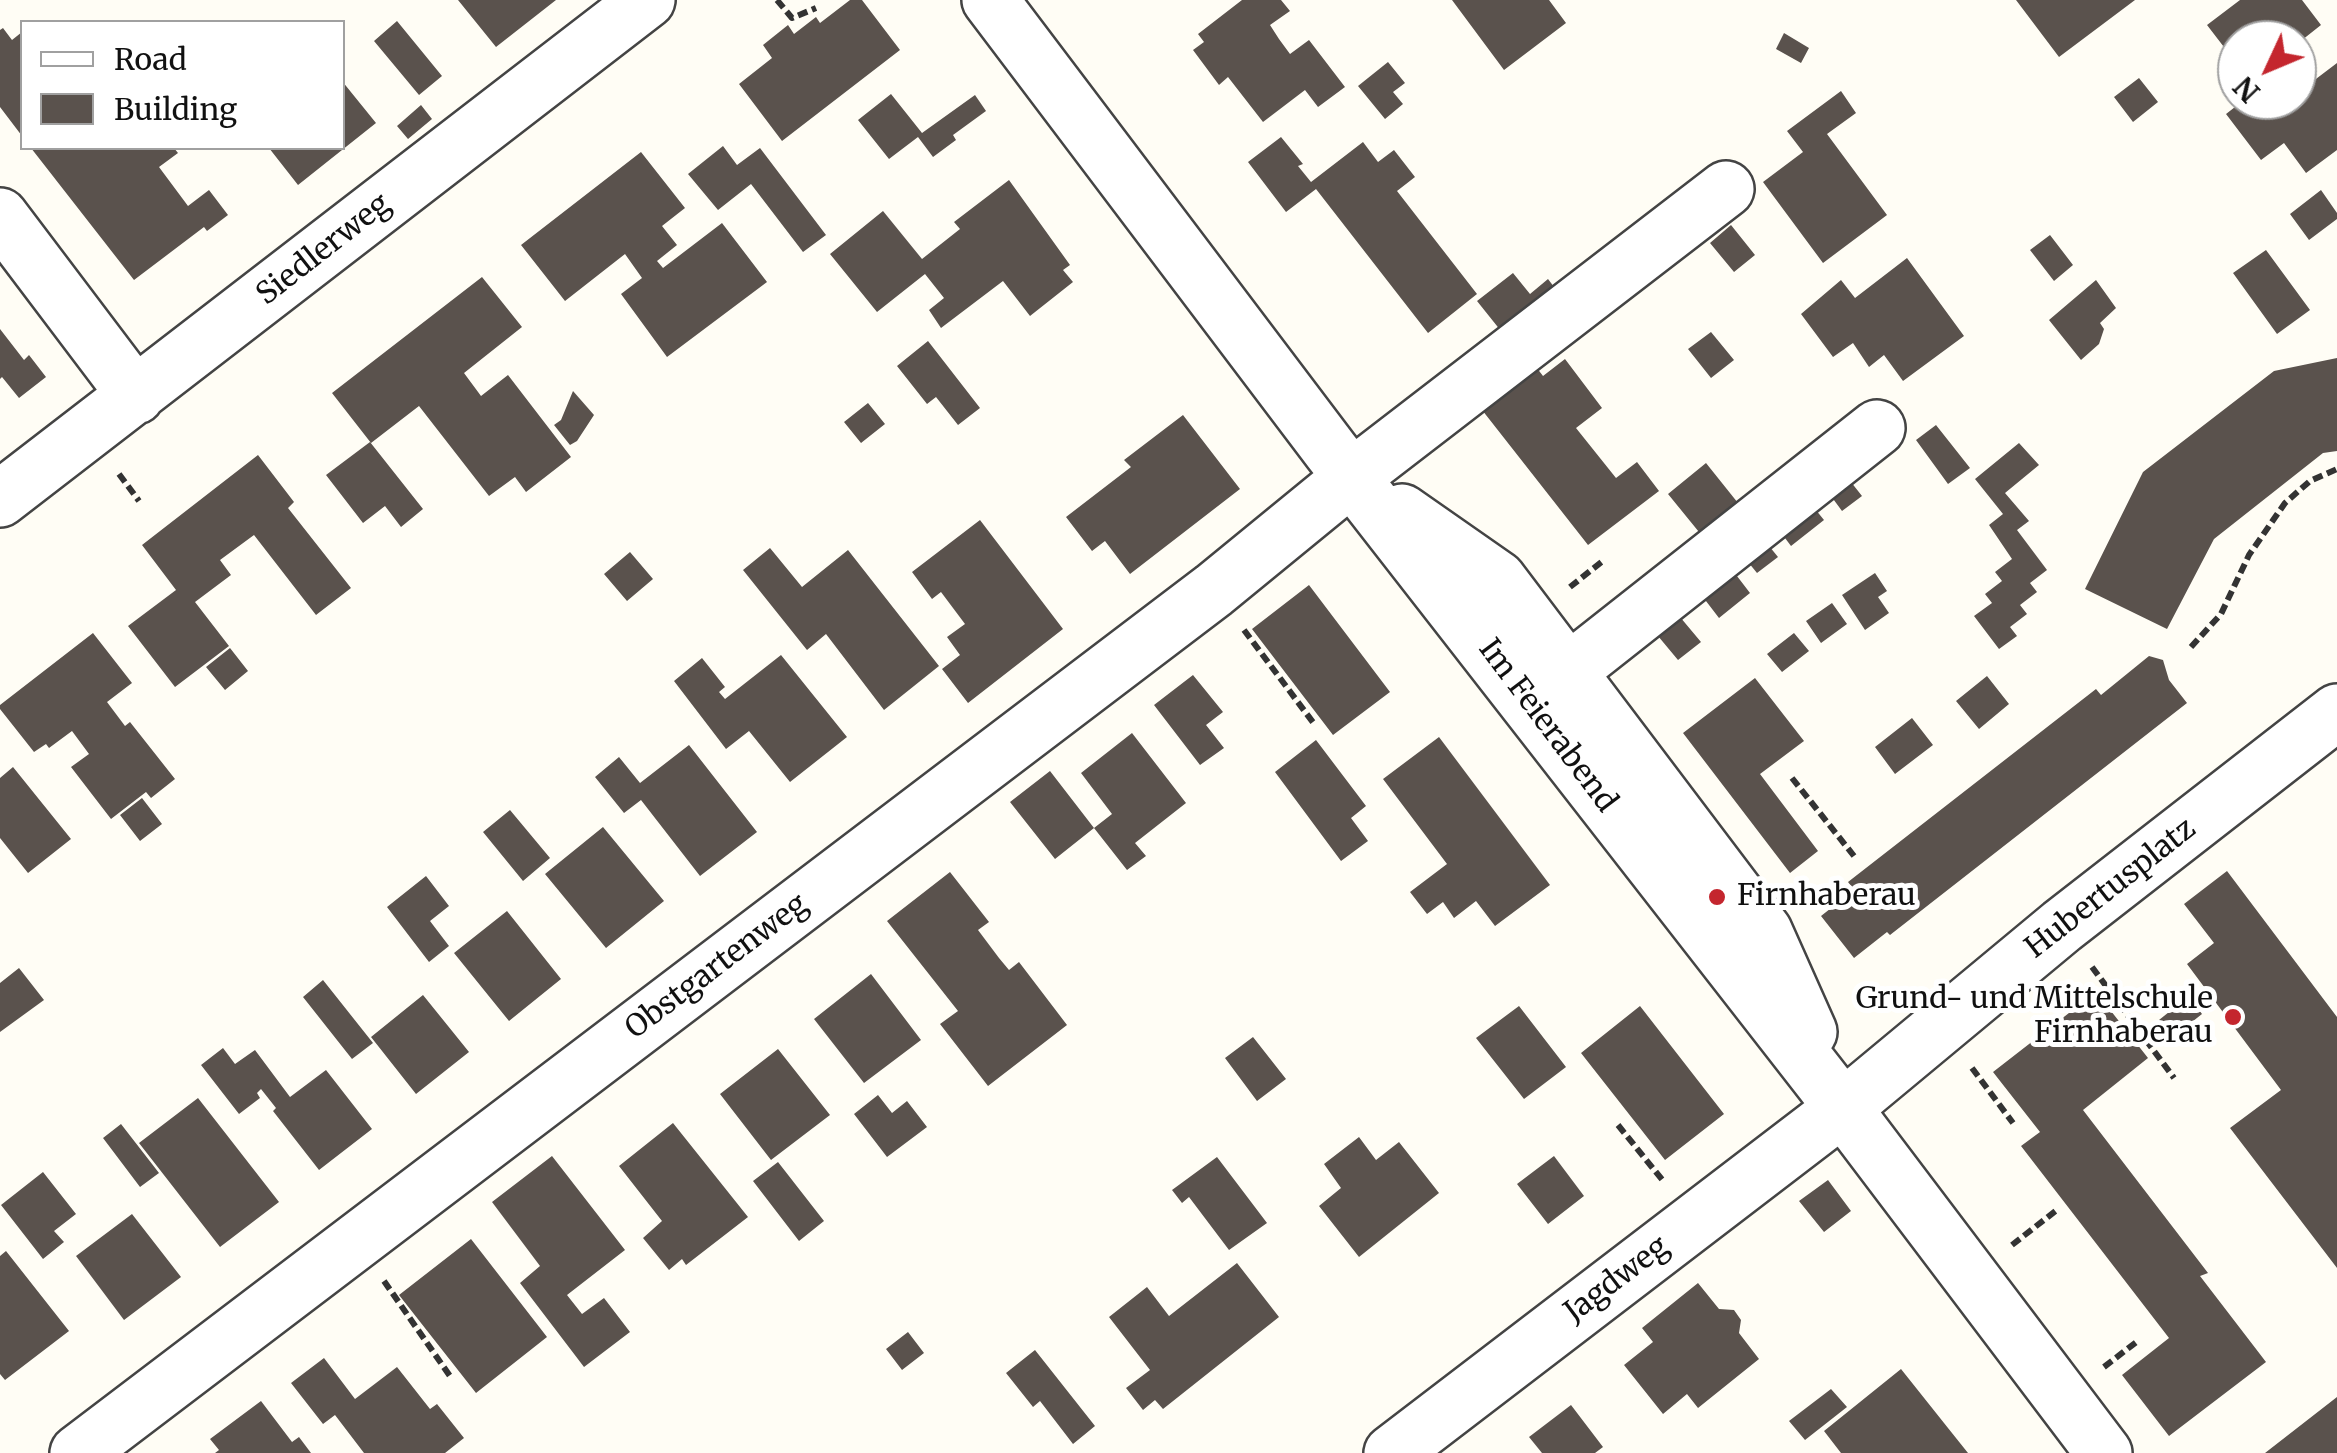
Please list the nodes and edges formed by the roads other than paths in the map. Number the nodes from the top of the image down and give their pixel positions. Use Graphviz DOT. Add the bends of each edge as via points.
graph roads {
  1 [pos="648,0"];
  2 [pos="990,0"];
  3 [pos="1726,189"];
  4 [pos="0,216"];
  5 [pos="136,396"];
  6 [pos="1877,428"];
  7 [pos="1352,477"];
  8 [pos="0,499"];
  9 [pos="1570,671"];
  10 [pos="2337,712"];
  11 [pos="1842,1108"];
  12 [pos="78,1453"];
  13 [pos="1392,1453"];
  14 [pos="2104,1453"];
  1 -- 5 [label="street, Siedlerweg"];
  2 -- 7 [label="street, Im Feierabend"];
  3 -- 7 [label="street, Obstgartenweg"];
  4 -- 5 [label="street"];
  5 -- 8 [label="street, Siedlerweg"];
  6 -- 9 [label="street"];
  7 -- 9 [label="street" via="1498,579"];
  7 -- 11 [label="street, Im Feierabend"];
  7 -- 12 [label="street, Obstgartenweg" via="1214,590"];
  9 -- 11 [label="street" via="1764,931"];
  10 -- 11 [label="street, Hubertusplatz"];
  11 -- 13 [label="street, Jagdweg"];
  11 -- 14 [label="street, Im Feierabend"];
}
